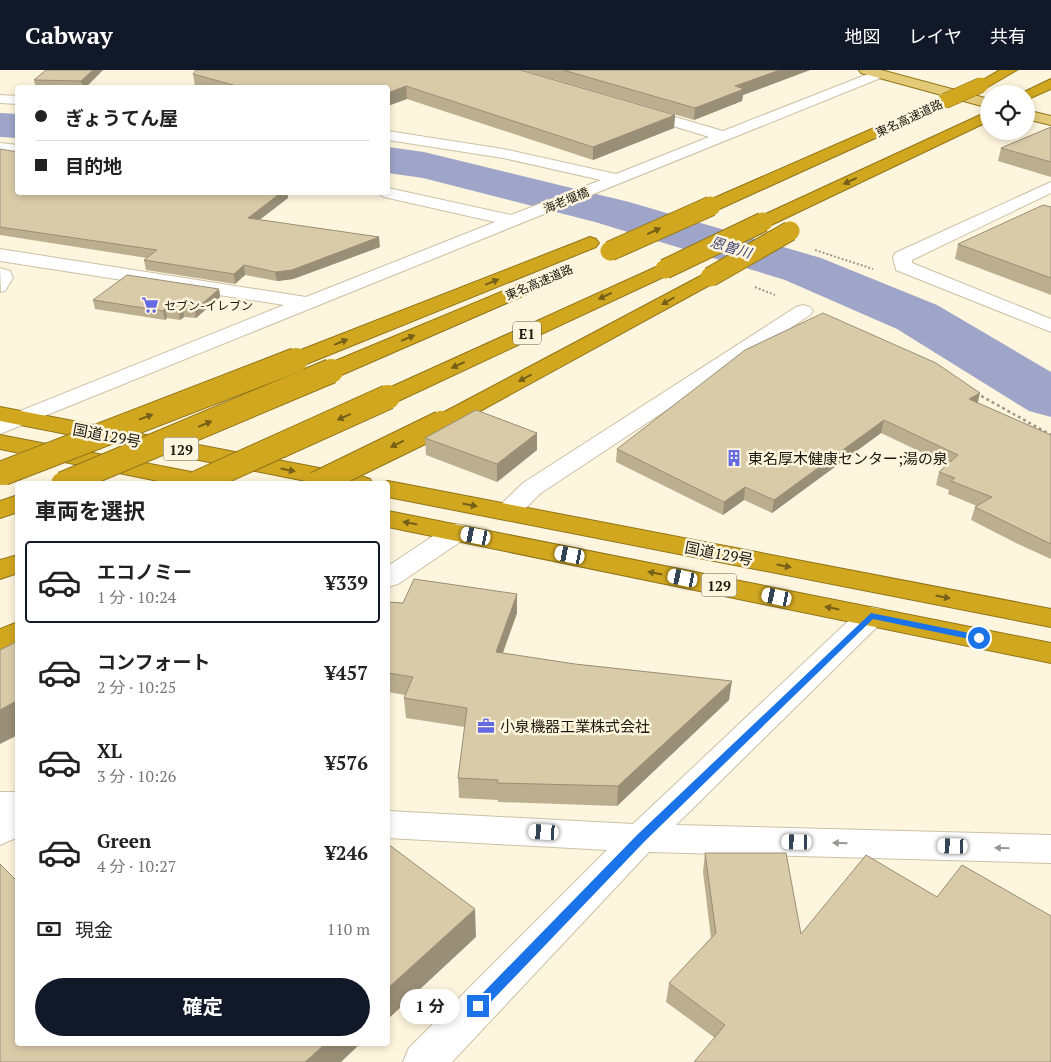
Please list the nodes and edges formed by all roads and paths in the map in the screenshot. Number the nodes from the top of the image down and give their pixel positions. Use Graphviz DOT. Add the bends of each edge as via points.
graph roads {
  1 [pos="1010,70"];
  2 [pos="872,72"];
  3 [pos="1051,83"];
  4 [pos="1035,91"];
  5 [pos="0,99"];
  6 [pos="15,100"];
  7 [pos="980,102"];
  8 [pos="620,106"];
  9 [pos="1035,117"];
  10 [pos="980,120"];
  11 [pos="980,121"];
  12 [pos="1051,121"];
  13 [pos="390,135"];
  14 [pos="723,136"];
  15 [pos="860,140"];
  16 [pos="0,148"];
  17 [pos="15,150"];
  18 [pos="611,182"];
  19 [pos="1051,187"];
  20 [pos="390,193"];
  21 [pos="700,204"];
  22 [pos="1016,204"];
  23 [pos="825,211"];
  24 [pos="1042,213"];
  25 [pos="520,218"];
  26 [pos="799,226"];
  27 [pos="808,248"];
  28 [pos="0,255"];
  29 [pos="0,272"];
  30 [pos="881,272"];
  31 [pos="0,288"];
  32 [pos="307,303"];
  33 [pos="803,311"];
  34 [pos="1051,326"];
  35 [pos="970,390"];
  36 [pos="7,419"];
  37 [pos="1051,435"];
  38 [pos="0,442"];
  39 [pos="1,473"];
  40 [pos="70,481"];
  41 [pos="197,481"];
  42 [pos="202,481"];
  43 [pos="322,481"];
  44 [pos="345,481"];
  45 [pos="390,489"];
  46 [pos="15,504"];
  47 [pos="0,510"];
  48 [pos="506,512"];
  49 [pos="390,519"];
  50 [pos="457,532"];
  51 [pos="15,564"];
  52 [pos="0,570"];
  53 [pos="390,577"];
  54 [pos="871,616"];
  55 [pos="1051,618"];
  56 [pos="15,626"];
  57 [pos="0,634"];
  58 [pos="15,634"];
  59 [pos="0,641"];
  60 [pos="1051,653"];
  61 [pos="0,805"];
  62 [pos="15,805"];
  63 [pos="15,822"];
  64 [pos="390,824"];
  65 [pos="0,831"];
  66 [pos="641,838"];
  67 [pos="1051,849"];
  68 [pos="424,1062"];
  1 -- 15 [label="highway, 東名高速道路, bridge"];
  2 -- 7 [label="main road"];
  2 -- 14 [label="street, 海老堰橋"];
  3 -- 4 [label="highway"];
  5 -- 6 [label="street"];
  8 -- 14 [label="street"];
  9 -- 12 [label="main road"];
  10 -- 42 [label="highway, E1, one-way, bridge"];
  11 -- 23 [label="highway"];
  13 -- 18 [label="street" via="565,165"];
  14 -- 18 [label="street, 海老堰橋"];
  15 -- 21 [label="highway"];
  15 -- 21 [label="highway, 東名高速道路"];
  16 -- 17 [label="street"];
  18 -- 25 [label="street, 海老堰橋"];
  19 -- 22 [label="street"];
  20 -- 25 [label="street"];
  39 -- 21 [label="highway, one-way, bridge"];
  40 -- 21 [label="highway, 東名高速道路, one-way, bridge" via="418,334"];
  22 -- 24 [label="street"];
  22 -- 34 [label="street" via="902,257 903,266"];
  25 -- 32 [label="street, 海老堰橋"];
  26 -- 43 [label="highway, one-way, bridge" via="647,314 441,423"];
  27 -- 30 [label="path"];
  28 -- 32 [label="street"];
  29 -- 31 [label="lane" via="6,274"];
  32 -- 36 [label="street, 海老堰橋"];
  33 -- 48 [label="street" via="532,488"];
  35 -- 37 [label="path"];
  36 -- 44 [label="highway, 国道129号 / 129, one-way"];
  38 -- 41 [label="highway, 国道129号 / 129"];
  45 -- 48 [label="highway, 国道129号 / 129, one-way"];
  46 -- 47 [label="highway"];
  48 -- 55 [label="highway, 国道129号 / 129, one-way"];
  50 -- 49 [label="highway, 129, one-way"];
  50 -- 53 [label="street"];
  54 -- 50 [label="highway, 129, one-way"];
  51 -- 52 [label="highway"];
  54 -- 60 [label="highway, 129"];
  54 -- 66 [label="street"];
  56 -- 57 [label="highway"];
  58 -- 59 [label="highway"];
  61 -- 62 [label="street"];
  63 -- 65 [label="street"];
  64 -- 66 [label="street"];
  67 -- 66 [label="street, one-way"];
  66 -- 68 [label="street"];
}
